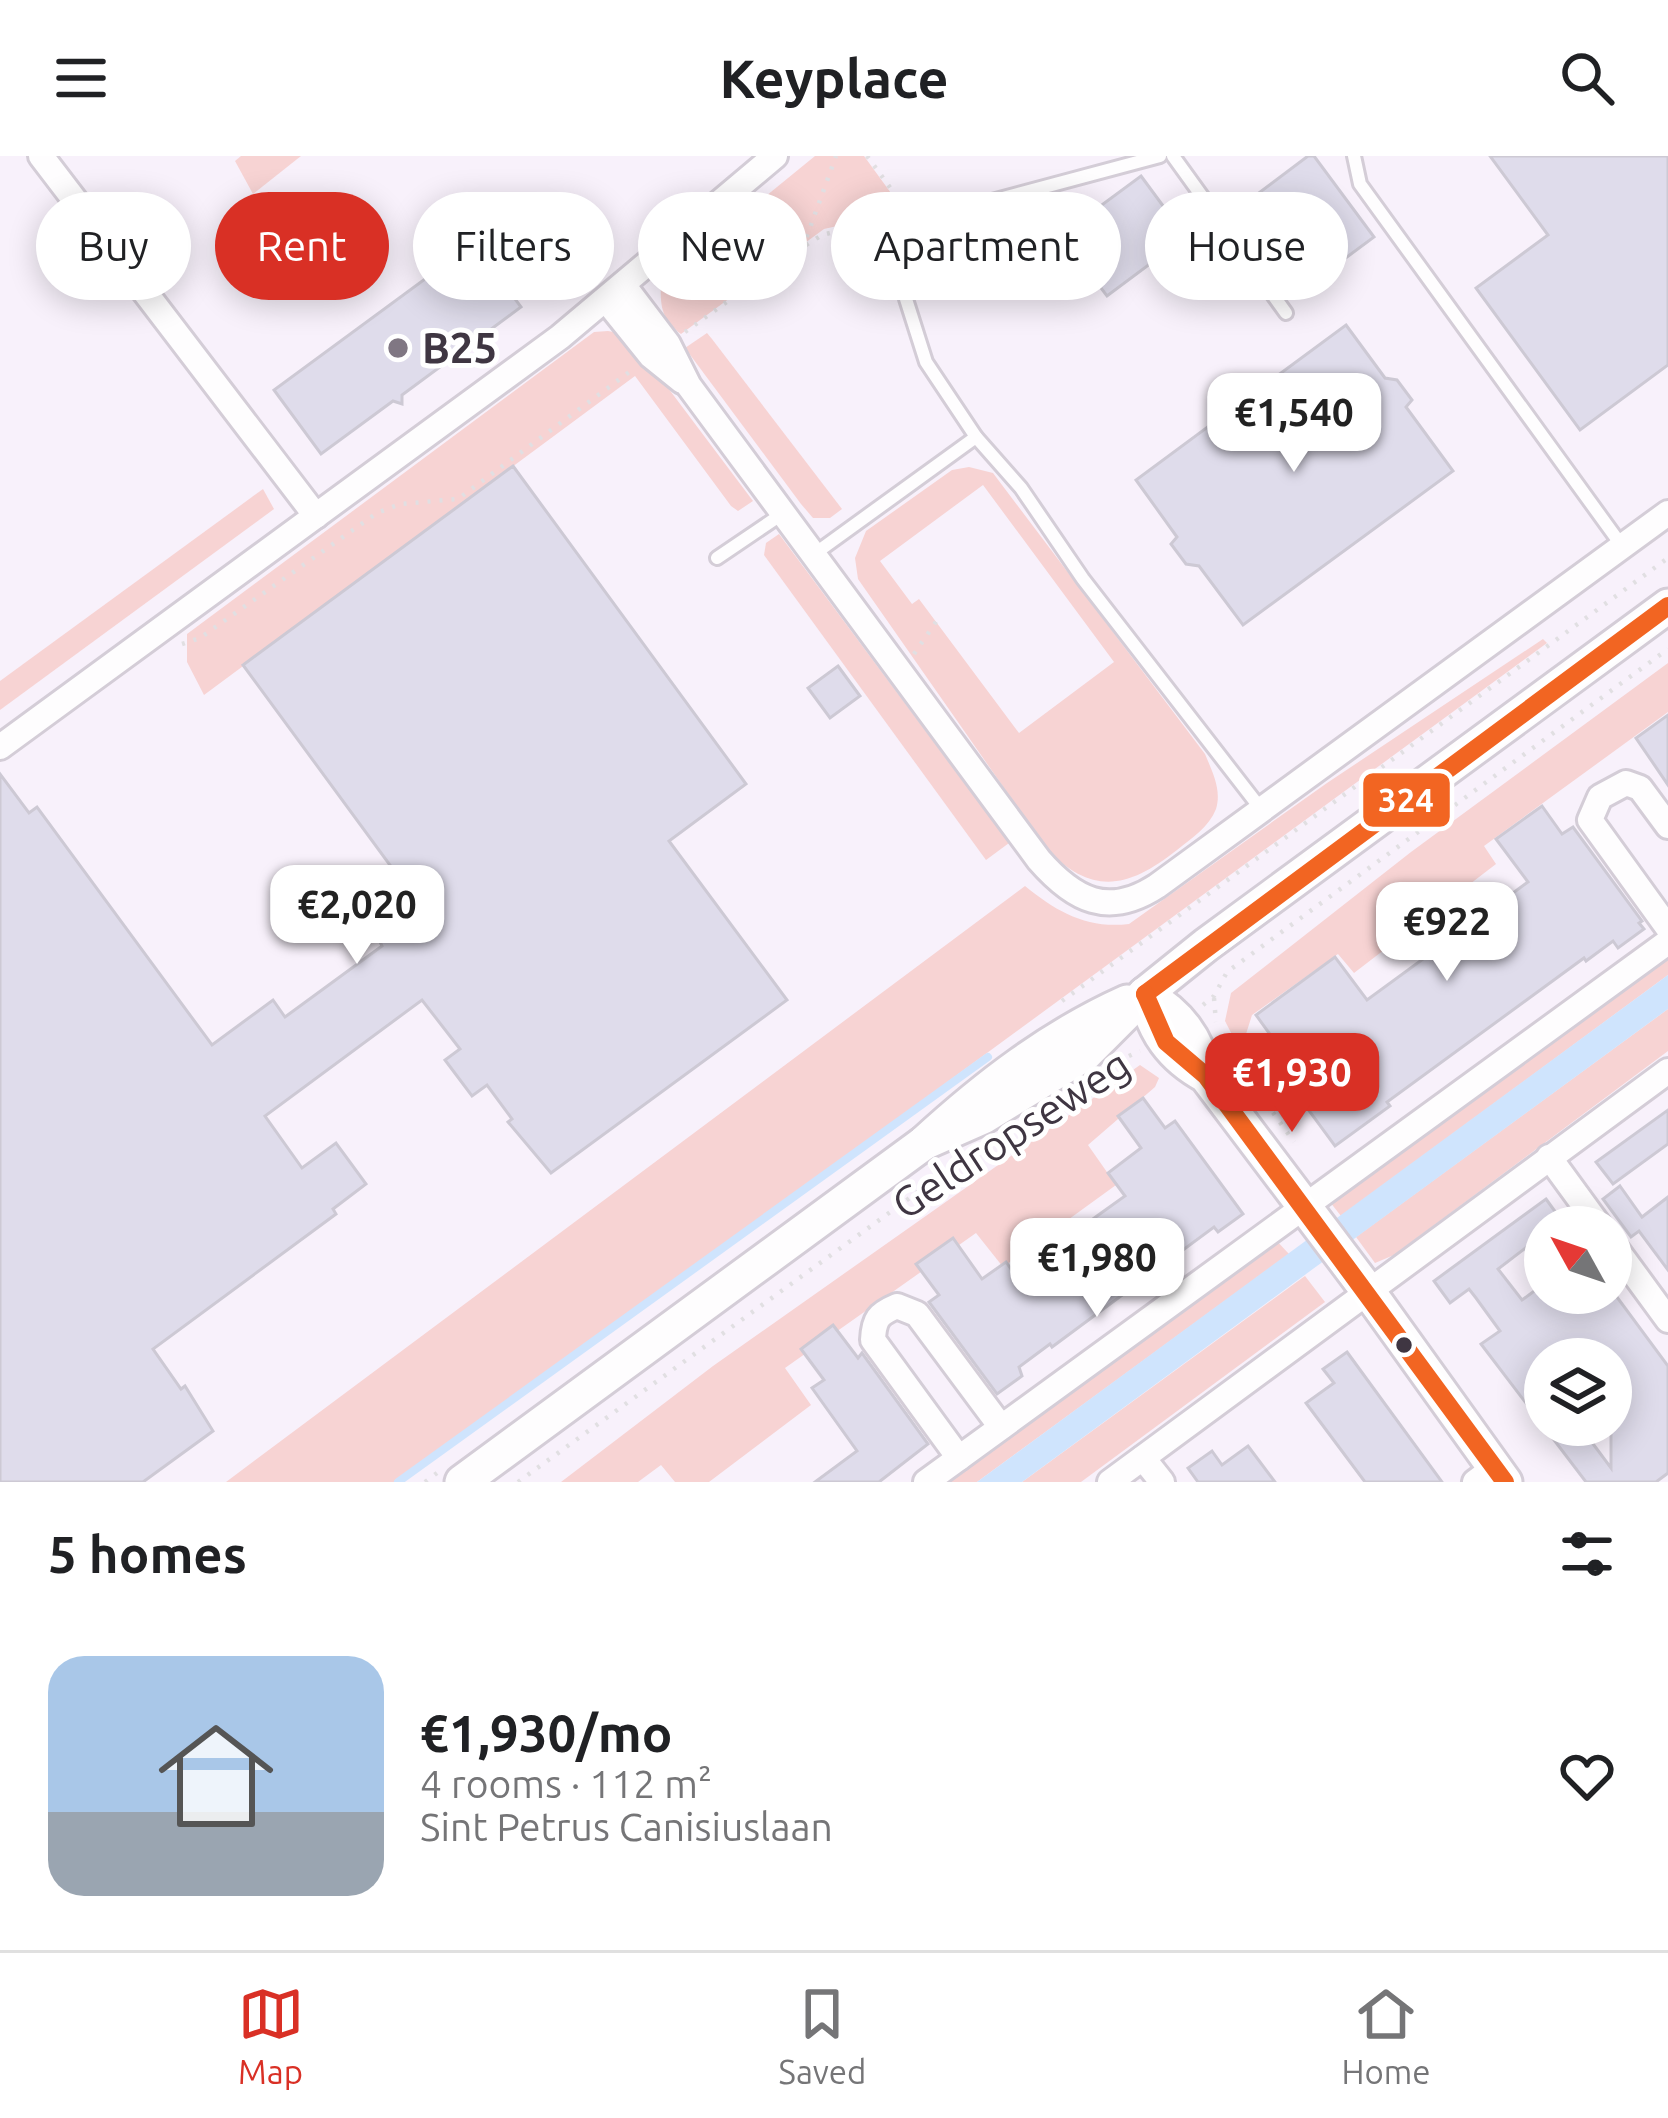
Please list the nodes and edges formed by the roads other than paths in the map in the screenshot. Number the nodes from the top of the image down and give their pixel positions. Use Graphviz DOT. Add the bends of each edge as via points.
graph roads {
  1 [pos="41,156"];
  2 [pos="1160,156"];
  3 [pos="1172,156"];
  4 [pos="1354,156"];
  5 [pos="768,158"];
  6 [pos="615,293"];
  7 [pos="1286,313"];
  8 [pos="976,437"];
  9 [pos="1668,513"];
  10 [pos="782,514"];
  11 [pos="316,516"];
  12 [pos="1622,547"];
  13 [pos="812,556"];
  14 [pos="717,558"];
  15 [pos="1668,606"];
  16 [pos="0,747"];
  17 [pos="1261,809"];
  18 [pos="1668,826"];
  19 [pos="1668,928"];
  20 [pos="1668,942"];
  21 [pos="1145,994"];
  22 [pos="1668,1071"];
  23 [pos="1549,1156"];
  24 [pos="1585,1206"];
  25 [pos="1309,1215"];
  26 [pos="1632,1271"];
  27 [pos="1359,1279"];
  28 [pos="1668,1320"];
  29 [pos="1000,1427"];
  30 [pos="959,1458"];
  31 [pos="1143,1458"];
  32 [pos="1491,1477"];
  33 [pos="462,1482"];
  34 [pos="926,1482"];
  35 [pos="1110,1482"];
  36 [pos="1162,1482"];
  1 -- 11 [label="street"];
  2 -- 8 [label="lane" via="928,218 909,238 906,299 926,362"];
  3 -- 7 [label="lane"];
  4 -- 12 [label="lane" via="1360,184"];
  5 -- 6 [label="street"];
  6 -- 10 [label="street"];
  6 -- 11 [label="street"];
  8 -- 13 [label="lane"];
  8 -- 17 [label="lane"];
  9 -- 12 [label="street"];
  10 -- 13 [label="street"];
  10 -- 14 [label="lane"];
  11 -- 16 [label="street"];
  12 -- 17 [label="street"];
  13 -- 17 [label="street" via="1039,860 1080,896 1135,901"];
  15 -- 21 [label="main road, Geldropseweg"];
  18 -- 19 [label="street" via="1640,788 1626,783 1600,797 1590,820"];
  20 -- 25 [label="street"];
  21 -- 25 [label="main road" via="1172,1010 1170,1028 1200,1048 1206,1076"];
  21 -- 33 [label="main road, Geldropseweg" via="1084,1054 924,1143"];
  22 -- 23 [label="street"];
  23 -- 24 [label="street"];
  23 -- 27 [label="street"];
  25 -- 27 [label="main road"];
  25 -- 29 [label="street"];
  26 -- 28 [label="street"];
  27 -- 31 [label="street"];
  27 -- 32 [label="main road"];
  29 -- 30 [label="street"];
  29 -- 30 [label="street" via="917,1314 897,1306 880,1313 873,1340"];
  30 -- 34 [label="street"];
  31 -- 35 [label="street"];
  31 -- 36 [label="street"];
}
